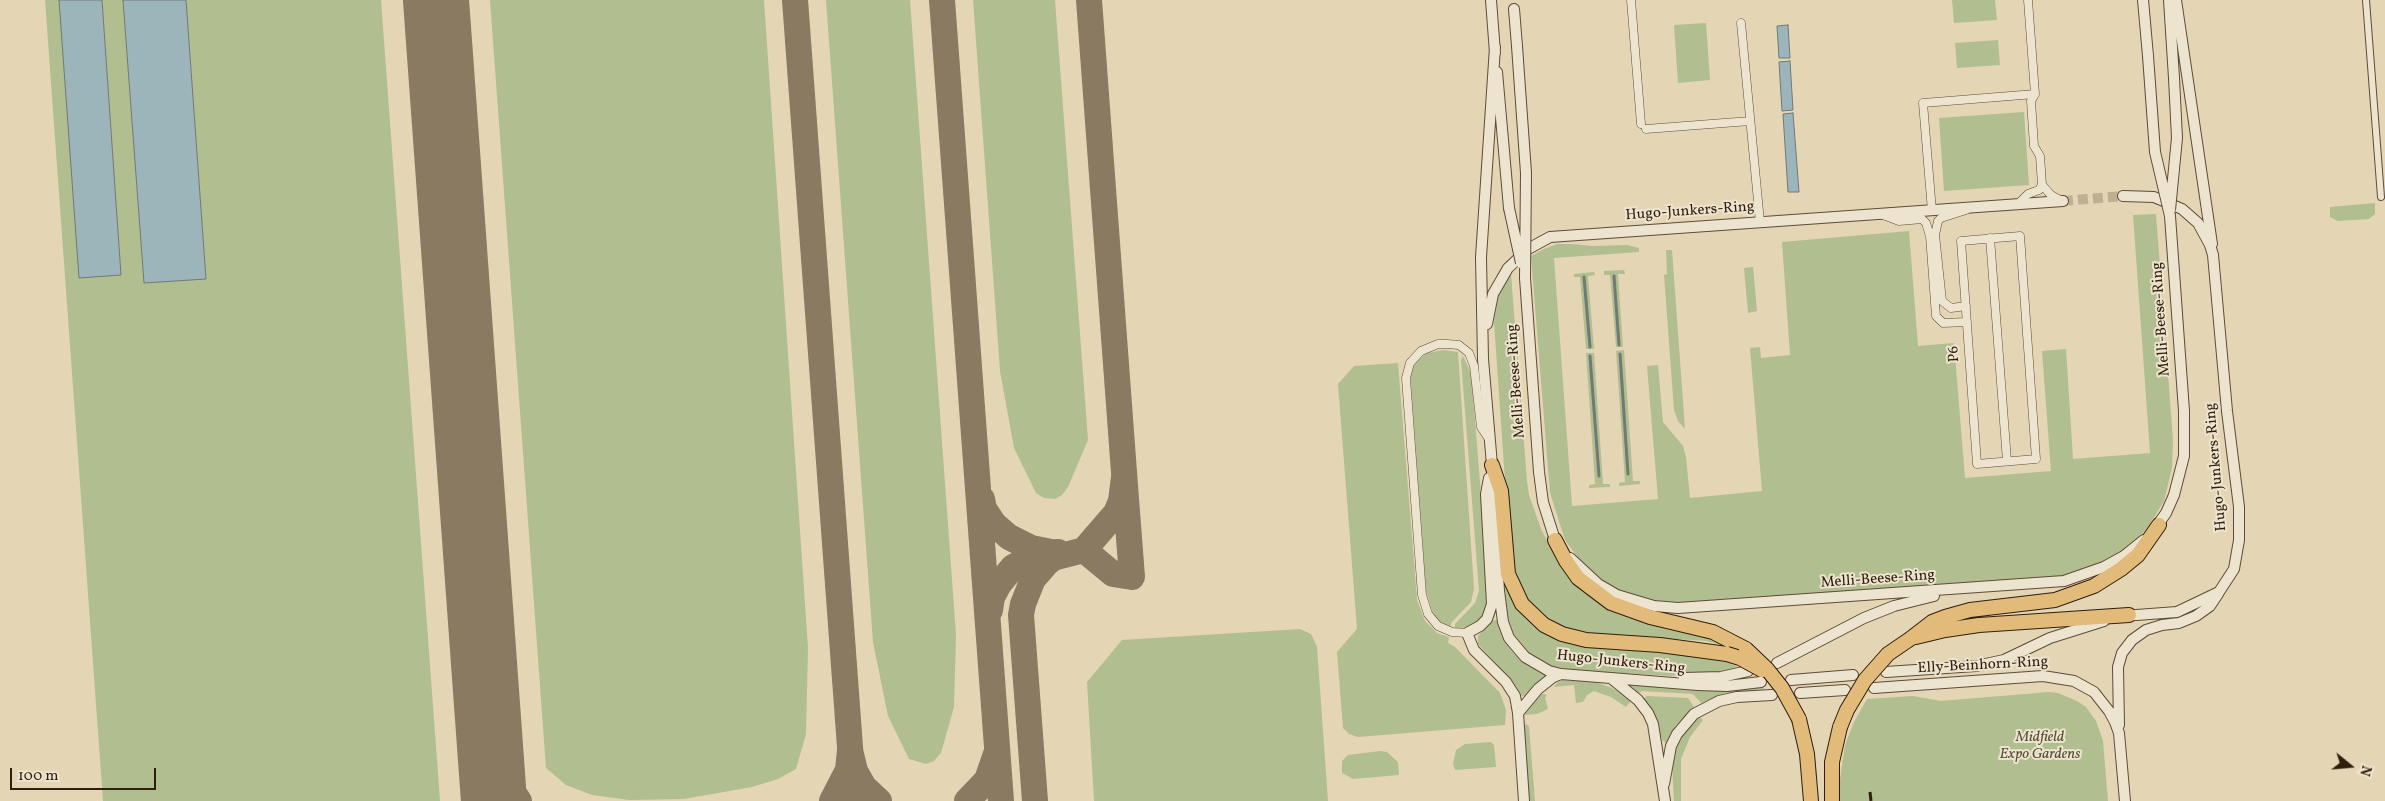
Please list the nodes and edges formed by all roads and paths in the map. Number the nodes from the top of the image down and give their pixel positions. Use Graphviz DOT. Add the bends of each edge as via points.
graph roads {
  1 [pos="1492,0"];
  2 [pos="1631,0"];
  3 [pos="2028,0"];
  4 [pos="2144,0"];
  5 [pos="2169,0"];
  6 [pos="2176,0"];
  7 [pos="2366,0"];
  8 [pos="1514,5"];
  9 [pos="1741,23"];
  10 [pos="1495,47"];
  11 [pos="2035,94"];
  12 [pos="1750,121"];
  13 [pos="2042,186"];
  14 [pos="2123,196"];
  15 [pos="2380,197"];
  16 [pos="2064,201"];
  17 [pos="2017,205"];
  18 [pos="1970,208"];
  19 [pos="1932,211"];
  20 [pos="1881,214"];
  21 [pos="2170,216"];
  22 [pos="1760,222"];
  23 [pos="1990,238"];
  24 [pos="2213,255"];
  25 [pos="1525,278"];
  26 [pos="1966,306"];
  27 [pos="1967,322"];
  28 [pos="1490,441"];
  29 [pos="2007,461"];
  30 [pos="1492,465"];
  31 [pos="2159,525"];
  32 [pos="1556,540"];
  33 [pos="1966,589"];
  34 [pos="2219,592"];
  35 [pos="2129,615"];
  36 [pos="1467,633"];
  37 [pos="1910,639"];
  38 [pos="1777,663"];
  39 [pos="1748,671"];
  40 [pos="1886,672"];
  41 [pos="1561,674"];
  42 [pos="1853,676"];
  43 [pos="1610,678"];
  44 [pos="1630,679"];
  45 [pos="1768,680"];
  46 [pos="1791,680"];
  47 [pos="1874,688"];
  48 [pos="1845,690"];
  49 [pos="1800,693"];
  50 [pos="1772,695"];
  51 [pos="1518,713"];
  52 [pos="2119,734"];
  53 [pos="1664,784"];
  54 [pos="1524,801"];
  55 [pos="1665,801"];
  56 [pos="1811,801"];
  57 [pos="1832,801"];
  58 [pos="2125,801"];
  1 -- 10 [label="street, Melli-Beese-Ring"];
  2 -- 12 [label="street" via="1644,127"];
  3 -- 11 [label="street"];
  4 -- 21 [label="street, Melli-Beese-Ring, bridge" via="2155,152"];
  5 -- 21 [label="street, Melli-Beese-Ring, bridge" via="2177,138"];
  6 -- 24 [label="street" via="2210,216"];
  7 -- 15 [label="street"];
  8 -- 25 [label="street, Melli-Beese-Ring, bridge" via="1526,173"];
  9 -- 12 [label="street"];
  10 -- 25 [label="street, Melli-Beese-Ring, bridge" via="1509,208"];
  10 -- 28 [label="street, Hugo-Junkers-Ring" via="1481,257 1483,359"];
  11 -- 13 [label="street" via="2031,101 2034,146 2040,156"];
  11 -- 19 [label="street" via="1923,102"];
  12 -- 22 [label="street"];
  13 -- 16 [label="street"];
  13 -- 17 [label="street"];
  14 -- 24 [label="street, Hugo-Junkers-Ring" via="2154,197 2182,209 2203,230"];
  16 -- 17 [label="street, Hugo-Junkers-Ring"];
  17 -- 18 [label="street, Hugo-Junkers-Ring"];
  18 -- 19 [label="street, Hugo-Junkers-Ring"];
  18 -- 26 [label="street" via="1941,218 1935,235 1942,301 1951,308"];
  19 -- 20 [label="street, Hugo-Junkers-Ring"];
  20 -- 22 [label="street, Hugo-Junkers-Ring"];
  20 -- 27 [label="street" via="1899,221 1922,219 1926,223 1930,236 1936,316 1943,323"];
  21 -- 31 [label="street, Melli-Beese-Ring" via="2185,439 2178,483"];
  22 -- 28 [label="street, Hugo-Junkers-Ring" via="1550,237 1528,250 1508,268 1497,285 1490,306 1487,324 1495,425"];
  23 -- 26 [label="street, P6" via="1961,241"];
  23 -- 29 [label="street"];
  23 -- 29 [label="street, P6" via="2020,236 2028,327 2036,459"];
  24 -- 34 [label="street, Hugo-Junkers-Ring" via="2239,507 2238,550 2234,568"];
  25 -- 32 [label="street, Melli-Beese-Ring" via="1539,472 1543,502"];
  26 -- 27 [label="street, P6"];
  27 -- 29 [label="street, P6" via="1977,464"];
  28 -- 30 [label="street, Hugo-Junkers-Ring"];
  28 -- 36 [label="street, Hugo-Junkers-Ring" via="1480,427 1474,366 1469,353 1459,345 1447,344 1421,351 1410,363 1406,378 1422,595 1428,614 1438,626 1452,632"];
  30 -- 36 [label="street" via="1486,494 1492,604 1487,619"];
  30 -- 41 [label="street, Hugo-Junkers-Ring" via="1503,622 1509,638 1525,657"];
  30 -- 45 [label="highway, bridge" via="1501,491 1508,574 1522,604 1544,625 1586,640 1727,654 1753,665"];
  31 -- 33 [label="street, Melli-Beese-Ring" via="2124,556 2085,575 2052,583"];
  31 -- 37 [label="highway" via="2138,555 2094,586 2055,600 1970,610 1945,617"];
  32 -- 33 [label="street, Melli-Beese-Ring" via="1598,584 1617,595 1654,606 1678,608"];
  32 -- 45 [label="highway, bridge" via="1578,578 1611,603 1650,617 1713,632 1758,658"];
  33 -- 38 [label="street" via="1894,606"];
  34 -- 35 [label="street" via="2177,612"];
  34 -- 52 [label="street, Hugo-Junkers-Ring" via="2210,606 2196,616 2146,630 2122,653 2117,680"];
  35 -- 37 [label="highway" via="1979,625"];
  35 -- 40 [label="street" via="2068,631 2004,660 1976,666"];
  36 -- 51 [label="street" via="1474,650 1511,689"];
  37 -- 57 [label="highway, bridge" via="1888,654 1865,680 1847,710 1832,762"];
  39 -- 44 [label="street" via="1721,677"];
  41 -- 43 [label="street, Hugo-Junkers-Ring"];
  41 -- 51 [label="street" via="1538,689"];
  42 -- 46 [label="street"];
  43 -- 44 [label="street, Hugo-Junkers-Ring"];
  43 -- 53 [label="street" via="1638,700 1648,713"];
  44 -- 45 [label="street, Hugo-Junkers-Ring" via="1727,686"];
  45 -- 56 [label="highway, bridge" via="1788,697 1798,720 1807,754"];
  47 -- 52 [label="street, Elly-Beinhorn-Ring" via="2029,676 2064,678 2094,692 2109,711"];
  48 -- 49 [label="street"];
  50 -- 53 [label="street" via="1719,701 1694,714 1676,734"];
  51 -- 54 [label="street"];
  52 -- 58 [label="street, Elly-Beinhorn-Ring"];
  53 -- 55 [label="street"];
}
